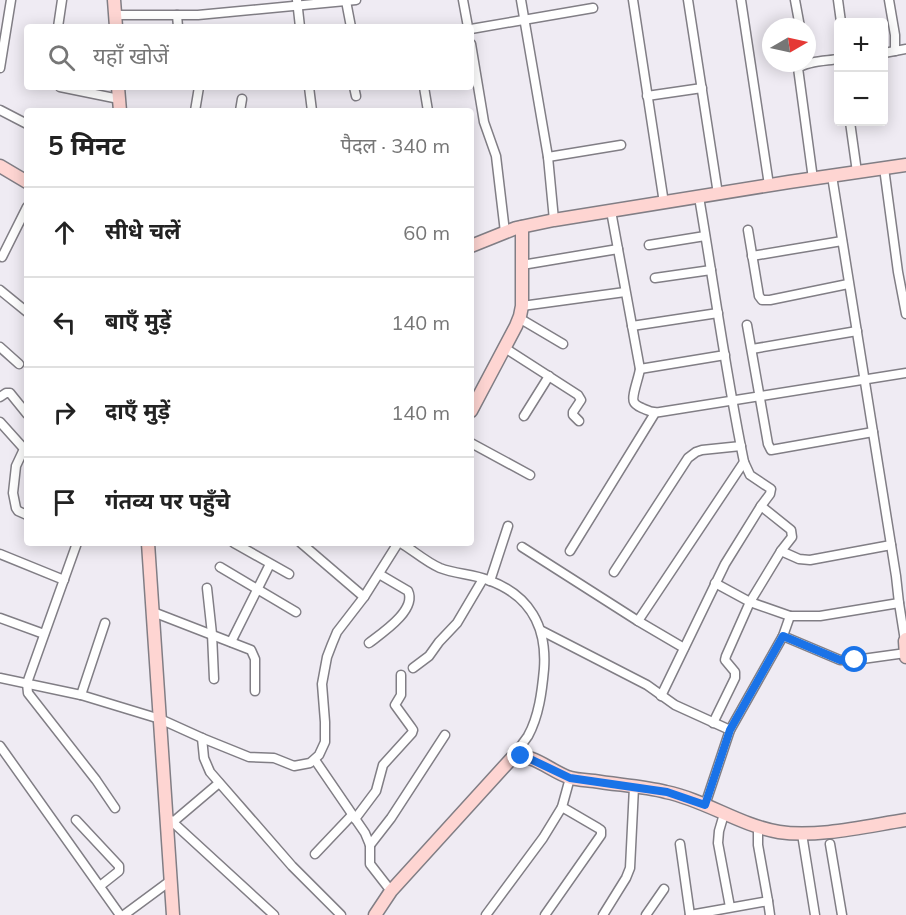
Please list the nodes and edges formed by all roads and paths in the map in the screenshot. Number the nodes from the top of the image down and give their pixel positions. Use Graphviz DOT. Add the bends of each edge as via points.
graph roads {
  1 [pos="11,0"];
  2 [pos="62,0"];
  3 [pos="114,0"];
  4 [pos="356,0"];
  5 [pos="463,0"];
  6 [pos="522,0"];
  7 [pos="633,0"];
  8 [pos="688,0"];
  9 [pos="741,0"];
  10 [pos="795,0"];
  11 [pos="838,0"];
  12 [pos="889,0"];
  13 [pos="346,2"];
  14 [pos="297,3"];
  15 [pos="593,8"];
  16 [pos="177,15"];
  17 [pos="798,18"];
  18 [pos="841,18"];
  19 [pos="525,19"];
  20 [pos="116,21"];
  21 [pos="58,24"];
  22 [pos="178,24"];
  23 [pos="300,24"];
  24 [pos="350,24"];
  25 [pos="469,24"];
  26 [pos="474,27"];
  27 [pos="906,49"];
  28 [pos="895,51"];
  29 [pos="888,52"];
  30 [pos="834,60"];
  31 [pos="474,62"];
  32 [pos="816,62"];
  33 [pos="0,68"];
  34 [pos="797,72"];
  35 [pos="702,88"];
  36 [pos="75,90"];
  37 [pos="198,90"];
  38 [pos="309,90"];
  39 [pos="424,90"];
  40 [pos="647,96"];
  41 [pos="119,99"];
  42 [pos="242,99"];
  43 [pos="196,108"];
  44 [pos="240,108"];
  45 [pos="312,108"];
  46 [pos="428,108"];
  47 [pos="0,110"];
  48 [pos="24,122"];
  49 [pos="851,126"];
  50 [pos="621,145"];
  51 [pos="548,157"];
  52 [pos="906,165"];
  53 [pos="884,168"];
  54 [pos="1,169"];
  55 [pos="857,172"];
  56 [pos="832,176"];
  57 [pos="813,178"];
  58 [pos="24,180"];
  59 [pos="769,185"];
  60 [pos="718,194"];
  61 [pos="699,197"];
  62 [pos="663,202"];
  63 [pos="611,211"];
  64 [pos="24,213"];
  65 [pos="554,220"];
  66 [pos="522,227"];
  67 [pos="748,230"];
  68 [pos="506,232"];
  69 [pos="705,236"];
  70 [pos="842,241"];
  71 [pos="474,245"];
  72 [pos="649,245"];
  73 [pos="618,249"];
  74 [pos="752,256"];
  75 [pos="2,257"];
  76 [pos="522,265"];
  77 [pos="711,270"];
  78 [pos="655,278"];
  79 [pos="848,284"];
  80 [pos="0,290"];
  81 [pos="626,292"];
  82 [pos="24,310"];
  83 [pos="521,312"];
  84 [pos="718,312"];
  85 [pos="906,314"];
  86 [pos="747,325"];
  87 [pos="632,326"];
  88 [pos="856,331"];
  89 [pos="563,345"];
  90 [pos="0,347"];
  91 [pos="505,348"];
  92 [pos="752,349"];
  93 [pos="725,355"];
  94 [pos="19,364"];
  95 [pos="639,369"];
  96 [pos="906,373"];
  97 [pos="549,376"];
  98 [pos="865,380"];
  99 [pos="0,397"];
  100 [pos="759,397"];
  101 [pos="731,400"];
  102 [pos="474,405"];
  103 [pos="24,410"];
  104 [pos="655,413"];
  105 [pos="524,416"];
  106 [pos="579,421"];
  107 [pos="0,422"];
  108 [pos="873,432"];
  109 [pos="474,445"];
  110 [pos="741,446"];
  111 [pos="24,449"];
  112 [pos="24,452"];
  113 [pos="744,462"];
  114 [pos="530,474"];
  115 [pos="761,506"];
  116 [pos="24,514"];
  117 [pos="508,526"];
  118 [pos="891,544"];
  119 [pos="76,546"];
  120 [pos="148,546"];
  121 [pos="239,546"];
  122 [pos="304,546"];
  123 [pos="398,546"];
  124 [pos="405,546"];
  125 [pos="522,547"];
  126 [pos="570,551"];
  127 [pos="781,551"];
  128 [pos="0,554"];
  129 [pos="270,564"];
  130 [pos="220,567"];
  131 [pos="614,572"];
  132 [pos="289,574"];
  133 [pos="379,574"];
  134 [pos="906,574"];
  135 [pos="896,576"];
  136 [pos="64,580"];
  137 [pos="487,580"];
  138 [pos="715,583"];
  139 [pos="207,588"];
  140 [pos="258,589"];
  141 [pos="364,597"];
  142 [pos="750,602"];
  143 [pos="899,603"];
  144 [pos="153,612"];
  145 [pos="296,612"];
  146 [pos="790,616"];
  147 [pos="0,618"];
  148 [pos="638,621"];
  149 [pos="105,622"];
  150 [pos="542,631"];
  151 [pos="44,634"];
  152 [pos="212,634"];
  153 [pos="783,636"];
  154 [pos="231,642"];
  155 [pos="369,643"];
  156 [pos="684,648"];
  157 [pos="906,648"];
  158 [pos="413,668"];
  159 [pos="401,675"];
  160 [pos="0,678"];
  161 [pos="214,679"];
  162 [pos="27,684"];
  163 [pos="255,691"];
  164 [pos="81,695"];
  165 [pos="661,696"];
  166 [pos="160,719"];
  167 [pos="713,723"];
  168 [pos="730,730"];
  169 [pos="445,735"];
  170 [pos="202,738"];
  171 [pos="0,746"];
  172 [pos="512,758"];
  173 [pos="315,760"];
  174 [pos="570,778"];
  175 [pos="219,783"];
  176 [pos="634,787"];
  177 [pos="705,805"];
  178 [pos="562,807"];
  179 [pos="115,808"];
  180 [pos="724,814"];
  181 [pos="354,817"];
  182 [pos="169,819"];
  183 [pos="76,820"];
  184 [pos="906,820"];
  185 [pos="758,826"];
  186 [pos="802,834"];
  187 [pos="680,844"];
  188 [pos="830,844"];
  189 [pos="370,845"];
  190 [pos="315,854"];
  191 [pos="170,881"];
  192 [pos="100,886"];
  193 [pos="664,888"];
  194 [pos="391,891"];
  195 [pos="768,901"];
  196 [pos="730,907"];
  197 [pos="377,914"];
  198 [pos="122,915"];
  199 [pos="173,915"];
  200 [pos="274,915"];
  201 [pos="341,915"];
  202 [pos="486,915"];
  203 [pos="545,915"];
  204 [pos="603,915"];
  205 [pos="646,915"];
  206 [pos="690,915"];
  207 [pos="770,915"];
  208 [pos="815,915"];
  209 [pos="842,915"];
  1 -- 33 [label="street"];
  2 -- 21 [label="street"];
  3 -- 20 [label="street"];
  4 -- 13 [label="street"];
  5 -- 25 [label="street"];
  6 -- 19 [label="street"];
  7 -- 40 [label="street"];
  8 -- 35 [label="street"];
  9 -- 59 [label="street"];
  10 -- 17 [label="street"];
  11 -- 18 [label="street"];
  12 -- 28 [label="street"];
  13 -- 14 [label="street"];
  13 -- 24 [label="street"];
  14 -- 16 [label="street"];
  14 -- 23 [label="street"];
  15 -- 19 [label="street"];
  16 -- 20 [label="street"];
  16 -- 22 [label="street"];
  19 -- 26 [label="street"];
  19 -- 51 [label="street"];
  27 -- 28 [label="street"];
  28 -- 29 [label="street"];
  30 -- 32 [label="street"];
  31 -- 68 [label="street" via="484,122 496,156"];
  34 -- 57 [label="street"];
  35 -- 40 [label="street"];
  35 -- 60 [label="street"];
  36 -- 41 [label="street"];
  37 -- 43 [label="street"];
  38 -- 45 [label="street"];
  39 -- 46 [label="street"];
  40 -- 62 [label="street"];
  42 -- 44 [label="street"];
  47 -- 48 [label="street"];
  49 -- 55 [label="street"];
  50 -- 51 [label="street"];
  51 -- 65 [label="street"];
  52 -- 53 [label="street"];
  53 -- 55 [label="street"];
  53 -- 85 [label="street"];
  54 -- 58 [label="street"];
  55 -- 56 [label="street"];
  56 -- 57 [label="street"];
  56 -- 70 [label="street"];
  57 -- 59 [label="street"];
  59 -- 60 [label="street"];
  60 -- 61 [label="street"];
  61 -- 62 [label="street"];
  61 -- 69 [label="street"];
  62 -- 63 [label="street"];
  63 -- 65 [label="street"];
  63 -- 73 [label="street"];
  64 -- 75 [label="street"];
  65 -- 66 [label="street"];
  66 -- 68 [label="street"];
  66 -- 76 [label="street"];
  67 -- 74 [label="street"];
  68 -- 71 [label="street"];
  69 -- 72 [label="street"];
  69 -- 77 [label="street"];
  70 -- 74 [label="street"];
  70 -- 79 [label="street"];
  73 -- 76 [label="street"];
  73 -- 81 [label="street"];
  74 -- 79 [label="street" via="762,300"];
  76 -- 83 [label="street"];
  77 -- 78 [label="street"];
  77 -- 84 [label="street"];
  79 -- 88 [label="street"];
  80 -- 82 [label="street"];
  81 -- 83 [label="street"];
  81 -- 87 [label="street"];
  83 -- 89 [label="street"];
  83 -- 91 [label="street"];
  84 -- 87 [label="street"];
  84 -- 93 [label="street"];
  86 -- 92 [label="street"];
  87 -- 95 [label="street"];
  88 -- 92 [label="street"];
  88 -- 98 [label="street"];
  90 -- 94 [label="street"];
  91 -- 97 [label="street"];
  91 -- 102 [label="street"];
  92 -- 100 [label="street"];
  93 -- 95 [label="street"];
  93 -- 101 [label="street"];
  95 -- 104 [label="street" via="634,403"];
  96 -- 98 [label="street"];
  97 -- 105 [label="street"];
  97 -- 106 [label="street" via="580,397 573,412"];
  98 -- 100 [label="street"];
  98 -- 108 [label="street"];
  99 -- 103 [label="street" via="10,393"];
  100 -- 101 [label="street"];
  100 -- 108 [label="street" via="771,450"];
  101 -- 104 [label="street"];
  101 -- 110 [label="street"];
  104 -- 126 [label="street"];
  107 -- 111 [label="street"];
  108 -- 118 [label="street"];
  109 -- 114 [label="street"];
  110 -- 113 [label="street"];
  110 -- 131 [label="street" via="702,450 688,458"];
  112 -- 116 [label="street" via="16,466 13,493 16,508"];
  113 -- 115 [label="street" via="750,475 771,489"];
  113 -- 148 [label="street"];
  115 -- 127 [label="street" via="792,530 792,537"];
  115 -- 138 [label="street"];
  117 -- 137 [label="street"];
  118 -- 127 [label="street" via="810,560"];
  118 -- 135 [label="street"];
  119 -- 136 [label="street"];
  120 -- 144 [label="street"];
  121 -- 129 [label="street"];
  122 -- 141 [label="street"];
  123 -- 133 [label="street"];
  124 -- 137 [label="street" via="439,568"];
  125 -- 148 [label="street"];
  127 -- 142 [label="street"];
  128 -- 136 [label="street"];
  129 -- 132 [label="street"];
  129 -- 140 [label="street"];
  130 -- 140 [label="street"];
  133 -- 141 [label="street"];
  133 -- 155 [label="street" via="408,591 410,599 400,618"];
  134 -- 135 [label="street"];
  135 -- 143 [label="street"];
  136 -- 151 [label="street"];
  137 -- 150 [label="street" via="524,603"];
  137 -- 158 [label="street" via="454,627"];
  138 -- 142 [label="street"];
  138 -- 156 [label="street"];
  139 -- 152 [label="street"];
  140 -- 145 [label="street"];
  140 -- 154 [label="street"];
  141 -- 173 [label="street" via="337,632 327,657 322,684 325,742"];
  142 -- 146 [label="street"];
  142 -- 167 [label="street" via="725,660 735,678"];
  143 -- 146 [label="street" via="820,616"];
  143 -- 157 [label="street"];
  144 -- 152 [label="street"];
  144 -- 166 [label="street"];
  146 -- 153 [label="street"];
  147 -- 151 [label="street"];
  148 -- 156 [label="street"];
  149 -- 164 [label="street"];
  150 -- 165 [label="street" via="642,682"];
  150 -- 172 [label="street" via="544,663 539,705 528,736"];
  151 -- 162 [label="street"];
  152 -- 154 [label="street"];
  152 -- 161 [label="street"];
  153 -- 157 [label="street" via="840,660"];
  153 -- 168 [label="street"];
  154 -- 163 [label="street" via="253,652"];
  156 -- 165 [label="street"];
  159 -- 181 [label="street" via="401,695 395,705 413,730 383,765 376,791"];
  160 -- 162 [label="street"];
  162 -- 164 [label="street"];
  162 -- 179 [label="street" via="28,693"];
  164 -- 166 [label="street"];
  165 -- 167 [label="street"];
  166 -- 170 [label="street"];
  166 -- 182 [label="street"];
  167 -- 168 [label="street"];
  168 -- 177 [label="street"];
  169 -- 189 [label="street"];
  170 -- 173 [label="street" via="242,754 274,758 294,766"];
  170 -- 175 [label="street" via="204,758"];
  171 -- 192 [label="street"];
  172 -- 174 [label="street" via="526,757"];
  172 -- 194 [label="street"];
  173 -- 181 [label="street"];
  174 -- 176 [label="street"];
  174 -- 178 [label="street"];
  175 -- 182 [label="street"];
  175 -- 201 [label="street"];
  176 -- 177 [label="street" via="667,792"];
  176 -- 204 [label="street" via="630,868"];
  177 -- 180 [label="street"];
  178 -- 202 [label="street"];
  178 -- 203 [label="street" via="601,830 601,834"];
  180 -- 185 [label="street"];
  180 -- 196 [label="street" via="718,843"];
  181 -- 189 [label="street"];
  181 -- 190 [label="street"];
  182 -- 191 [label="street"];
  182 -- 200 [label="street"];
  183 -- 192 [label="street" via="119,866 119,871"];
  184 -- 186 [label="street"];
  185 -- 186 [label="street"];
  185 -- 195 [label="street"];
  186 -- 208 [label="street"];
  187 -- 206 [label="street"];
  188 -- 209 [label="street"];
  189 -- 194 [label="street" via="370,864"];
  191 -- 198 [label="street"];
  191 -- 199 [label="street"];
  192 -- 198 [label="street"];
  193 -- 205 [label="street"];
  194 -- 197 [label="street"];
  195 -- 196 [label="street"];
  195 -- 207 [label="street"];
  196 -- 206 [label="street"];
}
